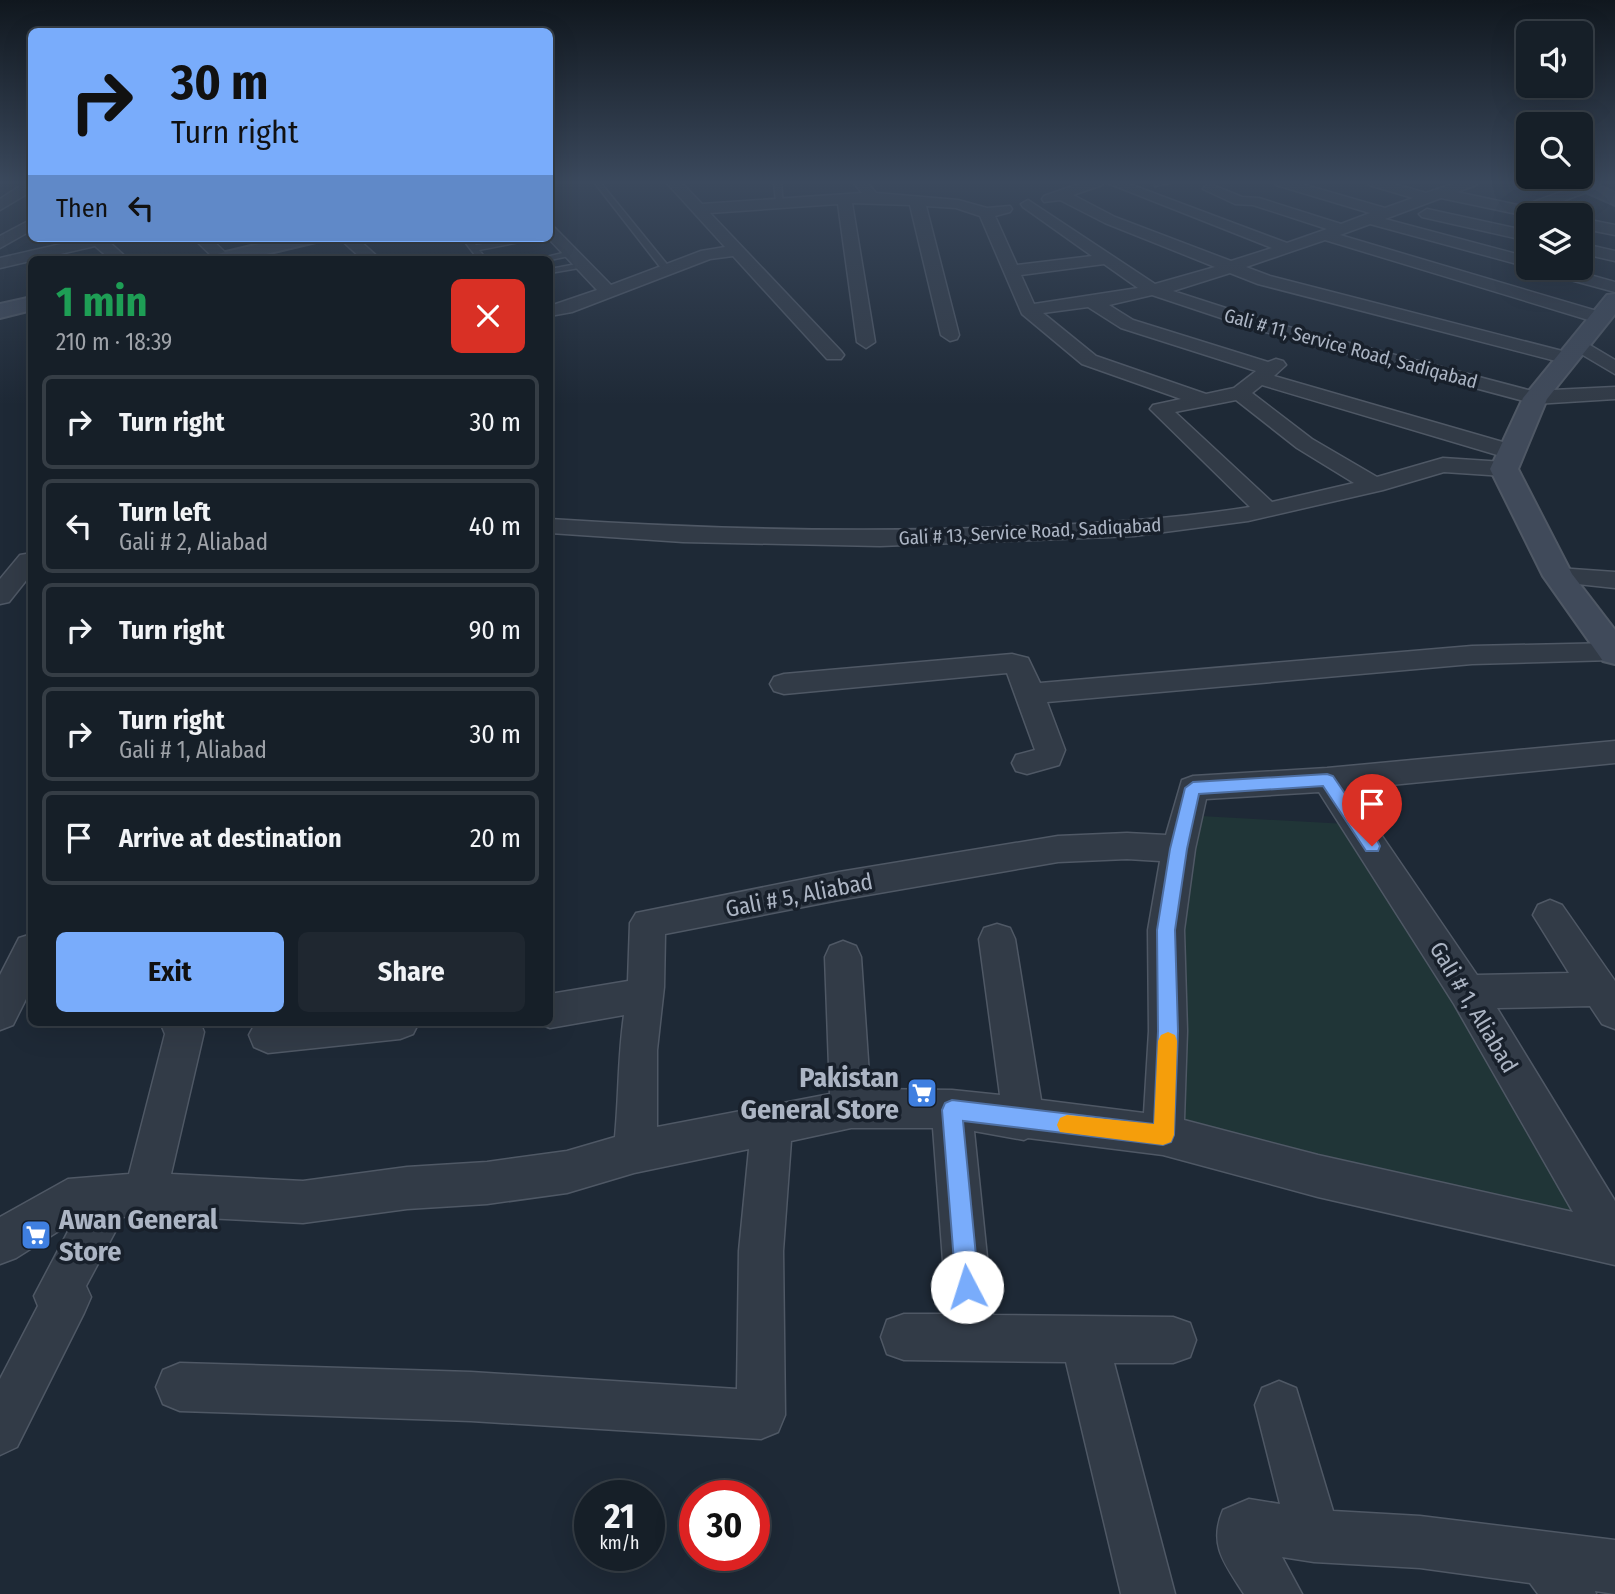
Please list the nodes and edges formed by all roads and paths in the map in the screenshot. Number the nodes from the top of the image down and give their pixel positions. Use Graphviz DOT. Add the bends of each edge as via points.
graph roads {
  1 [pos="27,256"];
  2 [pos="574,256"];
  3 [pos="656,256"];
  4 [pos="701,256"];
  5 [pos="743,256"];
  6 [pos="853,256"];
  7 [pos="930,256"];
  8 [pos="1005,256"];
  9 [pos="1102,256"];
  10 [pos="1204,256"];
  11 [pos="1262,256"];
  12 [pos="1398,256"];
  13 [pos="553,259"];
  14 [pos="577,259"];
  15 [pos="1106,259"];
  16 [pos="0,263"];
  17 [pos="1231,267"];
  18 [pos="553,270"];
  19 [pos="667,270"];
  20 [pos="1012,271"];
  21 [pos="1590,280"];
  22 [pos="1615,287"];
  23 [pos="1150,289"];
  24 [pos="609,292"];
  25 [pos="1092,302"];
  26 [pos="28,304"];
  27 [pos="553,310"];
  28 [pos="1028,310"];
  29 [pos="0,311"];
  30 [pos="1594,331"];
  31 [pos="950,335"];
  32 [pos="1308,337"];
  33 [pos="866,342"];
  34 [pos="834,355"];
  35 [pos="1615,368"];
  36 [pos="1265,374"];
  37 [pos="1240,393"];
  38 [pos="1615,393"];
  39 [pos="1536,397"];
  40 [pos="1205,400"];
  41 [pos="1508,460"];
  42 [pos="1375,485"];
  43 [pos="1267,510"];
  44 [pos="553,526"];
  45 [pos="0,559"];
  46 [pos="28,560"];
  47 [pos="28,562"];
  48 [pos="1558,576"];
  49 [pos="1615,580"];
  50 [pos="0,596"];
  51 [pos="1614,652"];
  52 [pos="784,684"];
  53 [pos="1030,694"];
  54 [pos="1615,752"];
  55 [pos="1027,763"];
  56 [pos="1327,780"];
  57 [pos="1179,849"];
  58 [pos="1550,915"];
  59 [pos="997,939"];
  60 [pos="28,957"];
  61 [pos="843,957"];
  62 [pos="1467,992"];
  63 [pos="645,995"];
  64 [pos="1608,1001"];
  65 [pos="553,1010"];
  66 [pos="0,1013"];
  67 [pos="181,1026"];
  68 [pos="359,1026"];
  69 [pos="268,1035"];
  70 [pos="851,1110"];
  71 [pos="952,1110"];
  72 [pos="1024,1120"];
  73 [pos="764,1128"];
  74 [pos="1163,1135"];
  75 [pos="634,1152"];
  76 [pos="128,1195"];
  77 [pos="0,1242"];
  78 [pos="1611,1250"];
  79 [pos="904,1337"];
  80 [pos="972,1338"];
  81 [pos="1084,1339"];
  82 [pos="1173,1340"];
  83 [pos="180,1387"];
  84 [pos="1279,1405"];
  85 [pos="0,1430"];
  86 [pos="1314,1536"];
  87 [pos="1615,1567"];
  88 [pos="1558,1577"];
  89 [pos="1148,1594"];
  90 [pos="1275,1594"];
  1 -- 16 [label="street"];
  2 -- 14 [label="street"];
  3 -- 19 [label="lane"];
  4 -- 19 [label="street"];
  5 -- 34 [label="street"];
  6 -- 33 [label="street"];
  7 -- 31 [label="street"];
  8 -- 20 [label="street"];
  9 -- 15 [label="street, Gali # 11, Service Road, Sadiqabad"];
  10 -- 17 [label="street"];
  11 -- 17 [label="street"];
  12 -- 30 [label="street"];
  13 -- 14 [label="lane"];
  14 -- 18 [label="lane"];
  14 -- 24 [label="street"];
  15 -- 20 [label="street"];
  15 -- 23 [label="street, Gali # 11, Service Road, Sadiqabad"];
  17 -- 23 [label="street"];
  17 -- 30 [label="street" via="1277,284"];
  19 -- 24 [label="street"];
  20 -- 28 [label="street"];
  21 -- 22 [label="street"];
  23 -- 25 [label="street"];
  23 -- 32 [label="street, Gali # 11, Service Road, Sadiqabad"];
  24 -- 27 [label="street"];
  25 -- 28 [label="street"];
  25 -- 36 [label="street" via="1126,324"];
  26 -- 29 [label="street"];
  28 -- 40 [label="street" via="1089,360"];
  30 -- 35 [label="street"];
  30 -- 39 [label="street"];
  32 -- 36 [label="street"];
  32 -- 39 [label="street, Gali # 11, Service Road, Sadiqabad"];
  36 -- 37 [label="street"];
  36 -- 41 [label="street"];
  37 -- 40 [label="street"];
  37 -- 42 [label="street" via="1305,446"];
  38 -- 39 [label="street, Gali # 11, Service Road, Sadiqabad"];
  39 -- 41 [label="street"];
  40 -- 43 [label="street" via="1160,409"];
  41 -- 42 [label="street, Gali # 13, Service Road, Sadiqabad" via="1443,465"];
  41 -- 48 [label="street"];
  42 -- 43 [label="street, Gali # 13, Service Road, Sadiqabad"];
  43 -- 44 [label="street, Gali # 13, Service Road, Sadiqabad" via="1134,529 994,537 775,538"];
  45 -- 46 [label="street"];
  47 -- 50 [label="street"];
  48 -- 49 [label="street"];
  48 -- 51 [label="street"];
  51 -- 53 [label="street" via="1472,655"];
  52 -- 53 [label="street" via="1012,663 1018,665"];
  53 -- 55 [label="street" via="1050,750 1048,757"];
  54 -- 56 [label="street"];
  56 -- 57 [label="street" via="1193,788"];
  56 -- 62 [label="street, Gali # 1, Aliabad"];
  57 -- 63 [label="street, Gali # 5, Aliabad" via="1058,849 648,923"];
  57 -- 74 [label="street" via="1166,930"];
  58 -- 64 [label="street"];
  59 -- 72 [label="street"];
  60 -- 66 [label="street"];
  61 -- 70 [label="street"];
  62 -- 64 [label="street"];
  62 -- 78 [label="street, Gali # 1, Aliabad" via="1605,1225"];
  63 -- 65 [label="street"];
  63 -- 75 [label="street, Gali # 5, Aliabad"];
  67 -- 76 [label="street" via="185,1032"];
  68 -- 69 [label="street"];
  70 -- 71 [label="street"];
  70 -- 73 [label="street"];
  71 -- 72 [label="street"];
  71 -- 80 [label="street"];
  72 -- 74 [label="street"];
  73 -- 75 [label="street"];
  73 -- 83 [label="street" via="770,1141 761,1251 761,1415 625,1404"];
  74 -- 78 [label="street"];
  75 -- 76 [label="street" via="567,1172 303,1202"];
  76 -- 77 [label="street" via="68,1200"];
  76 -- 85 [label="street" via="57,1296 68,1297"];
  79 -- 80 [label="street"];
  80 -- 81 [label="street"];
  81 -- 82 [label="street"];
  81 -- 89 [label="street"];
  84 -- 86 [label="street"];
  86 -- 88 [label="street" via="1420,1542"];
  86 -- 90 [label="street" via="1249,1525 1241,1528 1243,1545"];
  87 -- 88 [label="street"];
}
